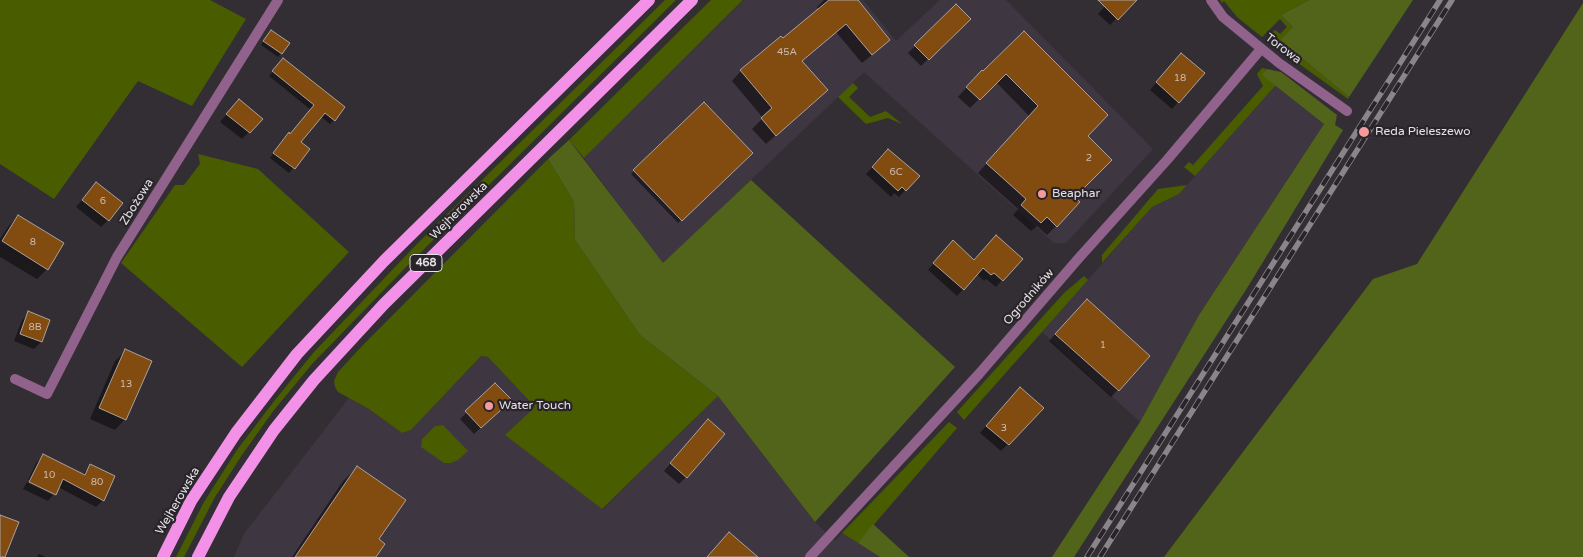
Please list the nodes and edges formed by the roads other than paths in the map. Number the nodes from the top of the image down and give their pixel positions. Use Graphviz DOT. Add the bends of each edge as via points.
graph roads {
  1 [pos="278,0"];
  2 [pos="649,0"];
  3 [pos="692,0"];
  4 [pos="1211,0"];
  5 [pos="1261,48"];
  6 [pos="1347,110"];
  7 [pos="15,379"];
  8 [pos="163,557"];
  9 [pos="198,557"];
  10 [pos="810,557"];
  1 -- 7 [label="street, Zbożowa" via="116,257 47,394"];
  2 -- 8 [label="main road, Wejherowska / 468" via="384,261 297,354 236,433 191,502"];
  3 -- 9 [label="main road, Wejherowska / 468" via="331,360 274,430 229,497"];
  4 -- 5 [label="street, Torowa" via="1223,17"];
  5 -- 6 [label="street, Torowa"];
  5 -- 10 [label="street, Ogrodników" via="979,374"];
}
